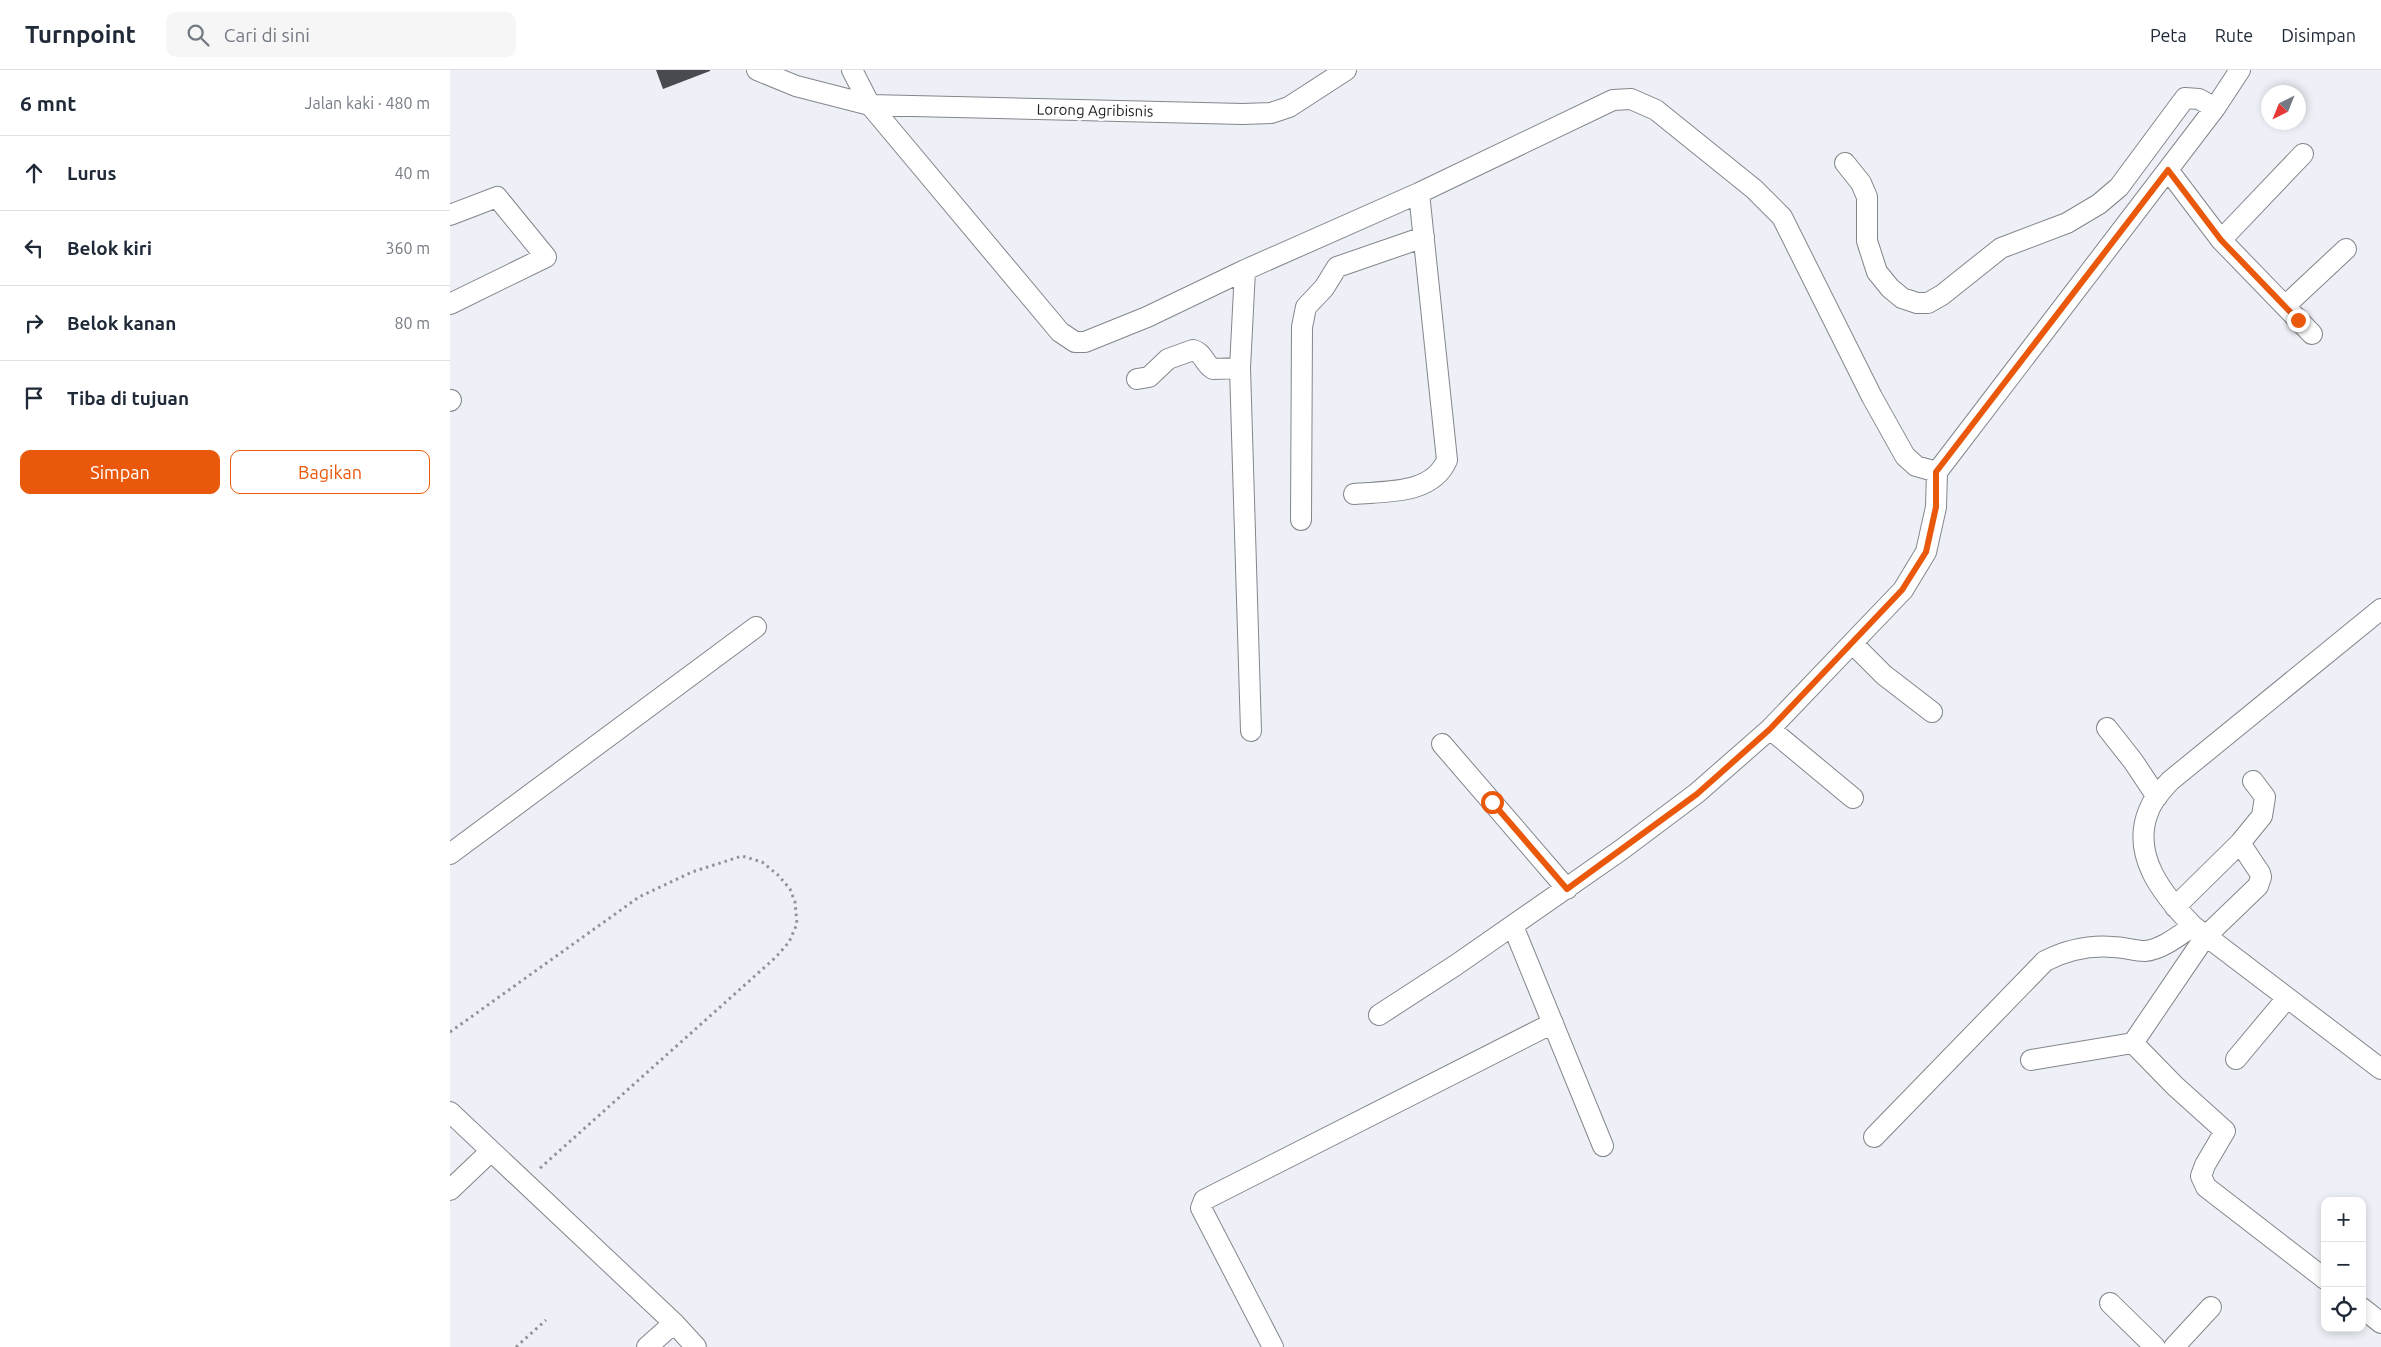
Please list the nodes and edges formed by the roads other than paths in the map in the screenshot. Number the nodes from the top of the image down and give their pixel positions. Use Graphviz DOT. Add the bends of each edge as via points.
graph roads {
  1 [pos="757,70"];
  2 [pos="852,70"];
  3 [pos="1346,70"];
  4 [pos="2240,70"];
  5 [pos="870,104"];
  6 [pos="2215,108"];
  7 [pos="2303,154"];
  8 [pos="1845,164"];
  9 [pos="2168,170"];
  10 [pos="1419,193"];
  11 [pos="450,215"];
  12 [pos="1424,237"];
  13 [pos="2221,240"];
  14 [pos="2346,249"];
  15 [pos="1246,270"];
  16 [pos="450,304"];
  17 [pos="2285,306"];
  18 [pos="2312,334"];
  19 [pos="1240,368"];
  20 [pos="1137,379"];
  21 [pos="1936,472"];
  22 [pos="1354,494"];
  23 [pos="1301,520"];
  24 [pos="2381,608"];
  25 [pos="756,627"];
  26 [pos="1853,644"];
  27 [pos="1932,712"];
  28 [pos="2107,728"];
  29 [pos="1770,729"];
  30 [pos="1251,731"];
  31 [pos="1442,744"];
  32 [pos="2253,781"];
  33 [pos="2157,797"];
  34 [pos="1853,798"];
  35 [pos="2240,843"];
  36 [pos="450,854"];
  37 [pos="1567,889"];
  38 [pos="2175,907"];
  39 [pos="1513,926"];
  40 [pos="2199,931"];
  41 [pos="2287,998"];
  42 [pos="1379,1015"];
  43 [pos="1553,1023"];
  44 [pos="2133,1043"];
  45 [pos="2236,1059"];
  46 [pos="2031,1060"];
  47 [pos="2381,1069"];
  48 [pos="450,1112"];
  49 [pos="1874,1137"];
  50 [pos="1603,1146"];
  51 [pos="490,1151"];
  52 [pos="450,1190"];
  53 [pos="2321,1276"];
  54 [pos="2110,1303"];
  55 [pos="2211,1307"];
  56 [pos="2366,1311"];
  57 [pos="674,1323"];
  58 [pos="2381,1323"];
  59 [pos="647,1347"];
  60 [pos="696,1347"];
  61 [pos="1273,1347"];
  62 [pos="2155,1347"];
  63 [pos="2174,1347"];
  1 -- 5 [label="street, Lorong Agribisnis" via="796,86"];
  2 -- 5 [label="street"];
  3 -- 5 [label="street, Lorong Agribisnis" via="1289,108 1271,113"];
  4 -- 6 [label="street"];
  5 -- 15 [label="street" via="1060,332 1075,342 1085,342 1147,316"];
  6 -- 8 [label="street" via="2199,99 2185,98 2119,187 2099,204 2067,223 2001,248 1928,303 1902,298 1877,272 1867,240 1867,198 1861,183"];
  6 -- 9 [label="street"];
  7 -- 13 [label="street"];
  9 -- 13 [label="street"];
  9 -- 21 [label="street"];
  10 -- 12 [label="street"];
  10 -- 15 [label="street"];
  10 -- 21 [label="street" via="1613,100 1631,99 1656,110 1754,189 1782,217 1905,456 1916,466"];
  11 -- 16 [label="street" via="497,197 546,257"];
  12 -- 22 [label="street" via="1447,460 1440,472 1416,488"];
  12 -- 23 [label="street" via="1337,267 1306,308 1302,327"];
  13 -- 17 [label="street"];
  14 -- 17 [label="street"];
  15 -- 19 [label="street"];
  17 -- 18 [label="street"];
  19 -- 20 [label="street" via="1213,369 1199,352 1192,350 1168,359 1149,377"];
  19 -- 30 [label="street"];
  21 -- 26 [label="street" via="1936,507 1926,552 1902,590"];
  24 -- 33 [label="street" via="2170,781"];
  25 -- 36 [label="street"];
  26 -- 27 [label="street" via="1884,675"];
  26 -- 29 [label="street"];
  28 -- 33 [label="street"];
  29 -- 34 [label="street"];
  29 -- 37 [label="street" via="1697,794"];
  31 -- 37 [label="street"];
  32 -- 35 [label="street" via="2265,797 2262,816"];
  33 -- 38 [label="street" via="2144,824 2145,858"];
  35 -- 38 [label="street"];
  35 -- 40 [label="street" via="2260,873 2261,880 2258,886"];
  37 -- 39 [label="street"];
  38 -- 40 [label="street"];
  39 -- 42 [label="street"];
  39 -- 43 [label="street"];
  40 -- 41 [label="street"];
  40 -- 44 [label="street"];
  40 -- 49 [label="street" via="2145,951 2112,946 2079,948 2045,960"];
  41 -- 45 [label="street"];
  41 -- 47 [label="street"];
  43 -- 50 [label="street"];
  43 -- 61 [label="street" via="1204,1200 1201,1208"];
  44 -- 46 [label="street"];
  44 -- 53 [label="street" via="2225,1130 2201,1176 2206,1187"];
  48 -- 51 [label="street"];
  51 -- 52 [label="street"];
  51 -- 57 [label="street"];
  54 -- 62 [label="street"];
  55 -- 63 [label="street"];
  56 -- 58 [label="street"];
  57 -- 59 [label="street"];
  57 -- 60 [label="street"];
}
